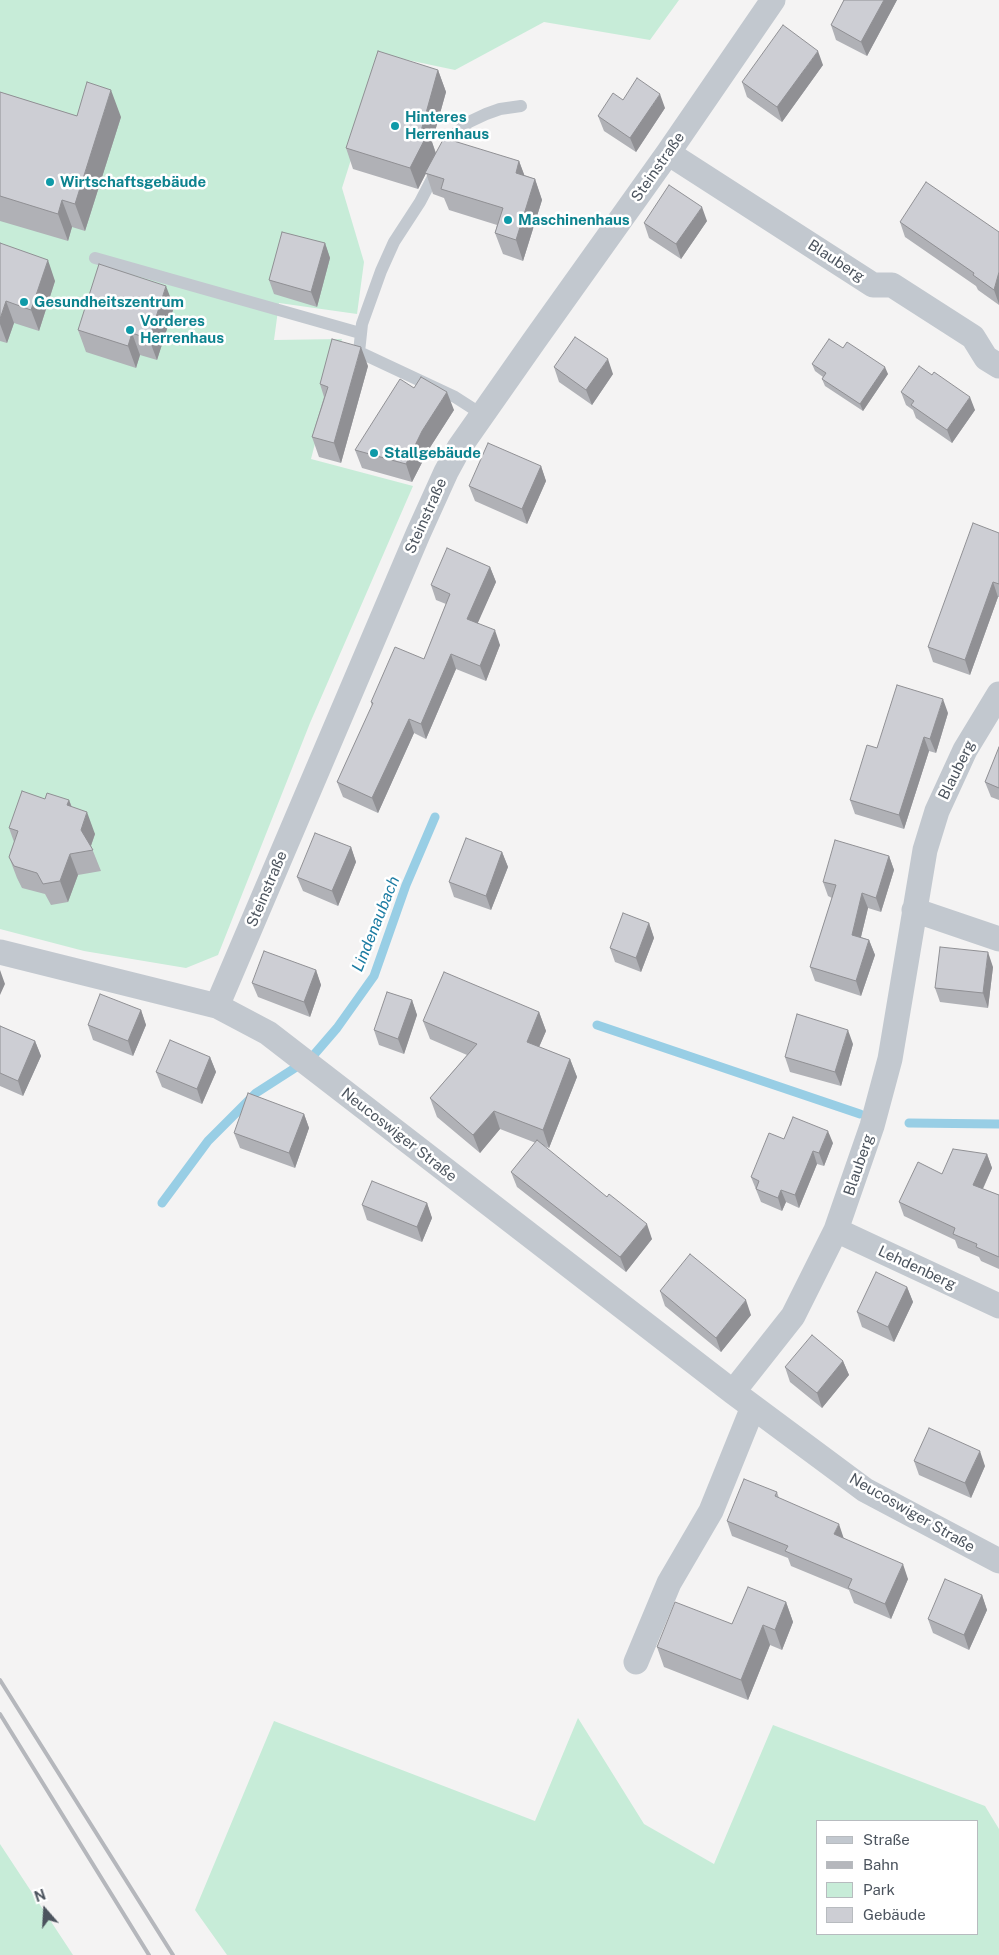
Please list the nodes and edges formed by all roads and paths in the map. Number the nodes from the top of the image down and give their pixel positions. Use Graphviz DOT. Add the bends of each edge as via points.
graph roads {
  1 [pos="773,0"];
  2 [pos="521,106"];
  3 [pos="668,153"];
  4 [pos="95,258"];
  5 [pos="360,333"];
  6 [pos="999,366"];
  7 [pos="483,415"];
  8 [pos="999,694"];
  9 [pos="914,910"];
  10 [pos="999,939"];
  11 [pos="0,952"];
  12 [pos="217,1006"];
  13 [pos="836,1230"];
  14 [pos="999,1306"];
  15 [pos="733,1392"];
  16 [pos="754,1407"];
  17 [pos="999,1561"];
  18 [pos="636,1662"];
  1 -- 3 [label="street, Steinstraße"];
  2 -- 5 [label="lane" via="486,114 456,133 420,202 394,242"];
  3 -- 6 [label="street, Blauberg" via="873,285 892,285 973,337 986,358"];
  3 -- 7 [label="street, Steinstraße"];
  4 -- 5 [label="lane"];
  5 -- 7 [label="lane" via="359,352 455,397"];
  7 -- 12 [label="street, Steinstraße" via="450,464 418,534"];
  8 -- 9 [label="street, Blauberg" via="965,750 937,810 925,850"];
  9 -- 10 [label="street"];
  9 -- 13 [label="street, Blauberg" via="890,1059 872,1126"];
  11 -- 12 [label="street, Neucoswiger Straße"];
  12 -- 15 [label="street, Neucoswiger Straße" via="268,1033"];
  13 -- 14 [label="street, Lehdenberg"];
  13 -- 15 [label="street, Blauberg" via="792,1316"];
  15 -- 16 [label="street, Neucoswiger Straße"];
  16 -- 17 [label="street, Neucoswiger Straße" via="865,1490"];
  16 -- 18 [label="street" via="711,1511 669,1583"];
}
